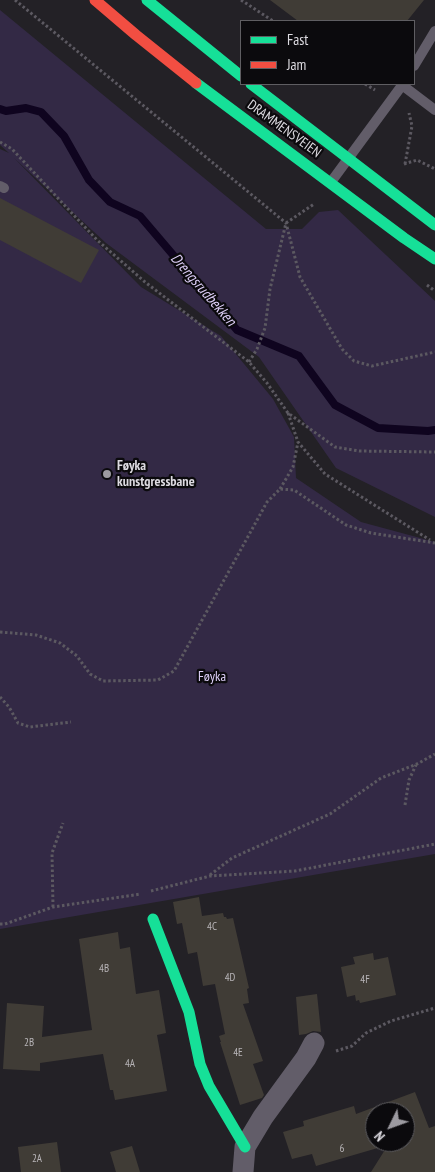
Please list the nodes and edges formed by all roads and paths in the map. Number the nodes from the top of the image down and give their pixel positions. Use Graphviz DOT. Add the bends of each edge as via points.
graph roads {
  1 [pos="15,0"];
  2 [pos="95,0"];
  3 [pos="146,0"];
  4 [pos="241,0"];
  5 [pos="271,20"];
  6 [pos="435,32"];
  7 [pos="415,64"];
  8 [pos="240,75"];
  9 [pos="252,85"];
  10 [pos="401,85"];
  11 [pos="403,85"];
  12 [pos="435,110"];
  13 [pos="412,126"];
  14 [pos="0,142"];
  15 [pos="348,158"];
  16 [pos="405,164"];
  17 [pos="396,166"];
  18 [pos="435,168"];
  19 [pos="330,182"];
  20 [pos="318,201"];
  21 [pos="286,223"];
  22 [pos="435,225"];
  23 [pos="435,259"];
  24 [pos="435,352"];
  25 [pos="249,362"];
  26 [pos="288,413"];
  27 [pos="298,442"];
  28 [pos="435,452"];
  29 [pos="280,489"];
  30 [pos="433,542"];
  31 [pos="0,632"];
  32 [pos="0,697"];
  33 [pos="70,722"];
  34 [pos="435,754"];
  35 [pos="416,764"];
  36 [pos="405,805"];
  37 [pos="62,823"];
  38 [pos="435,844"];
  39 [pos="210,876"];
  40 [pos="52,907"];
  41 [pos="153,920"];
  42 [pos="0,924"];
  43 [pos="435,1008"];
  44 [pos="312,1047"];
  45 [pos="245,1147"];
  46 [pos="242,1172"];
  1 -- 21 [label="path"];
  2 -- 19 [label="main road, DRAMMENSVEIEN" via="216,98"];
  3 -- 8 [label="main road"];
  4 -- 5 [label="path"];
  6 -- 7 [label="lane"];
  9 -- 15 [label="main road, DRAMMENSVEIEN"];
  10 -- 15 [label="lane"];
  11 -- 12 [label="lane"];
  13 -- 16 [label="path"];
  14 -- 25 [label="path" via="12,149 97,240 145,282"];
  15 -- 19 [label="lane"];
  15 -- 22 [label="main road, DRAMMENSVEIEN"];
  16 -- 17 [label="path"];
  16 -- 18 [label="path" via="417,160"];
  19 -- 23 [label="main road, DRAMMENSVEIEN"];
  20 -- 21 [label="path"];
  21 -- 24 [label="path" via="300,277 342,349 354,361 372,366"];
  21 -- 25 [label="path" via="270,289 265,328"];
  25 -- 26 [label="path"];
  26 -- 27 [label="path"];
  26 -- 28 [label="path" via="335,447 359,451"];
  27 -- 29 [label="path" via="293,467"];
  27 -- 30 [label="path" via="325,474"];
  29 -- 30 [label="path" via="294,490 346,525 371,533"];
  29 -- 31 [label="path" via="267,502 174,672 158,680 103,681 90,674 77,656 60,643 36,635"];
  32 -- 33 [label="path" via="18,723 30,727"];
  34 -- 35 [label="path"];
  35 -- 36 [label="path" via="408,780"];
  35 -- 39 [label="path" via="381,778 330,814 232,858"];
  37 -- 40 [label="path" via="52,853"];
  38 -- 39 [label="path" via="295,871"];
  39 -- 40 [label="path" via="144,893"];
  40 -- 42 [label="path"];
  41 -- 45 [label="main road" via="188,1012 200,1064 209,1086"];
  43 -- 44 [label="path" via="390,1021 366,1033 352,1046 338,1051"];
  44 -- 45 [label="street"];
  45 -- 46 [label="street"];
}
